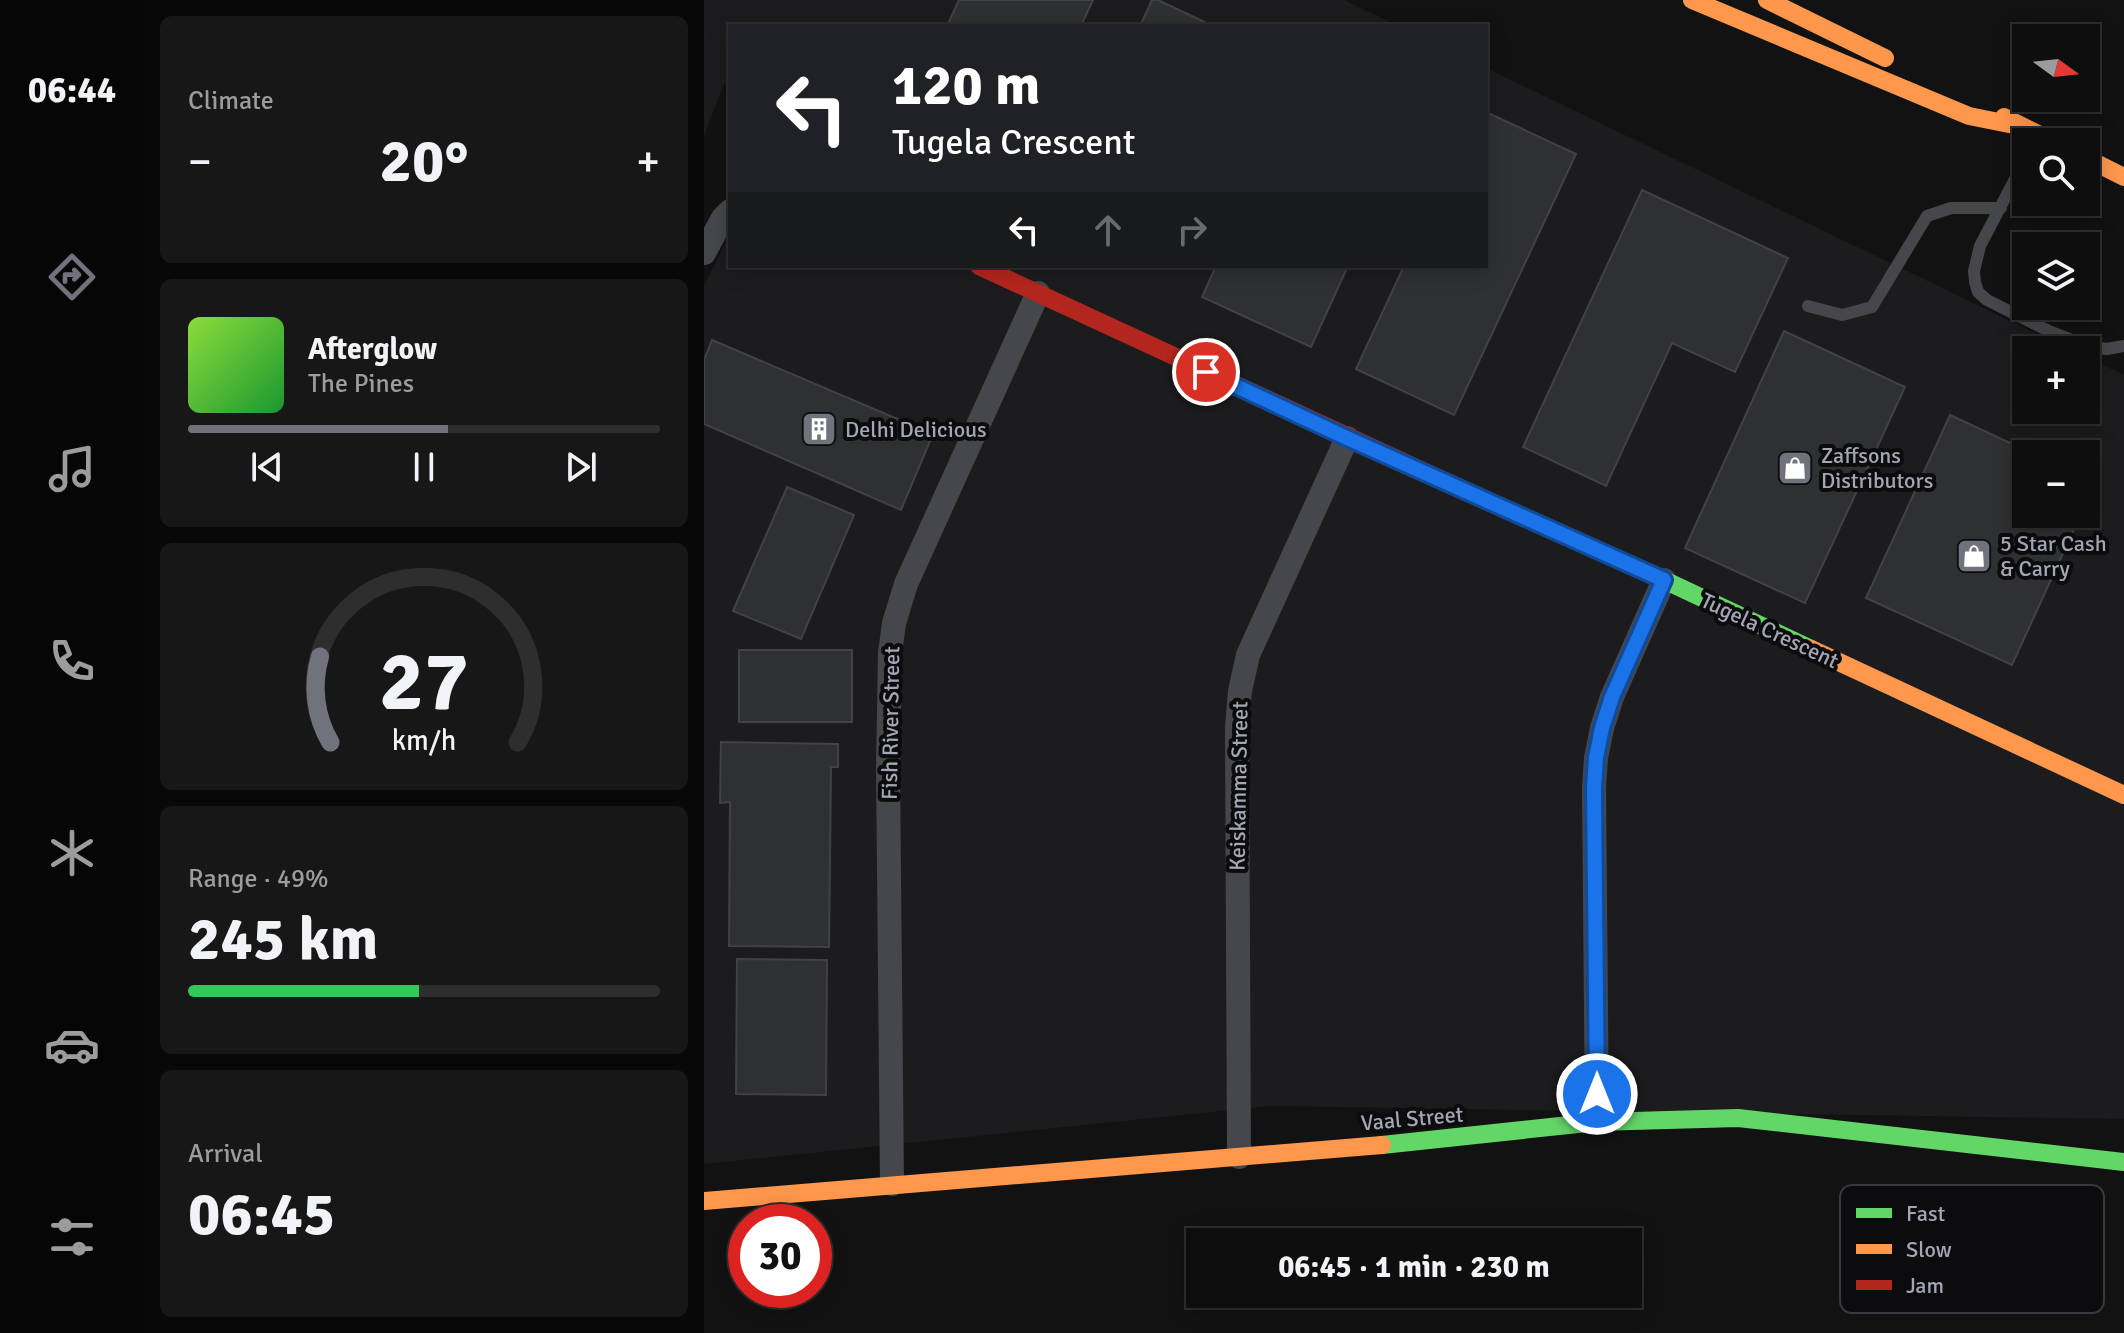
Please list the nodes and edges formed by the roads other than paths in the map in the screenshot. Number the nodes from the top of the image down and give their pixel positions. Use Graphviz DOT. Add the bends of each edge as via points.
graph roads {
  1 [pos="1692,0"];
  2 [pos="1767,0"];
  3 [pos="1895,63"];
  4 [pos="1924,78"];
  5 [pos="2012,128"];
  6 [pos="2022,128"];
  7 [pos="2100,165"];
  8 [pos="2124,177"];
  9 [pos="2012,186"];
  10 [pos="2001,208"];
  11 [pos="728,213"];
  12 [pos="704,253"];
  13 [pos="983,268"];
  14 [pos="1038,293"];
  15 [pos="1808,306"];
  16 [pos="2124,346"];
  17 [pos="1347,438"];
  18 [pos="1664,580"];
  19 [pos="2124,795"];
  20 [pos="1597,1122"];
  21 [pos="1239,1157"];
  22 [pos="2124,1162"];
  23 [pos="892,1184"];
  24 [pos="704,1201"];
  1 -- 5 [label="street" via="1969,116"];
  2 -- 3 [label="street"];
  4 -- 6 [label="street"];
  7 -- 8 [label="street"];
  9 -- 10 [label="lane"];
  10 -- 15 [label="lane" via="1951,208 1927,216 1872,307 1842,315"];
  10 -- 16 [label="lane" via="1980,246 1974,271 1978,292 2049,331 2097,348"];
  11 -- 12 [label="street"];
  13 -- 14 [label="street, Tugela Crescent"];
  14 -- 17 [label="street, Tugela Crescent"];
  14 -- 23 [label="street, Fish River Street" via="906,584 894,623 888,767"];
  17 -- 18 [label="street, Tugela Crescent"];
  17 -- 21 [label="street, Keiskamma Street" via="1248,655 1240,691"];
  18 -- 19 [label="street, Tugela Crescent"];
  18 -- 20 [label="street" via="1612,697 1596,758"];
  20 -- 21 [label="street, Vaal Street"];
  20 -- 22 [label="street, Vaal Street" via="1738,1118"];
  21 -- 23 [label="street, Vaal Street"];
  23 -- 24 [label="street, Vaal Street"];
}
